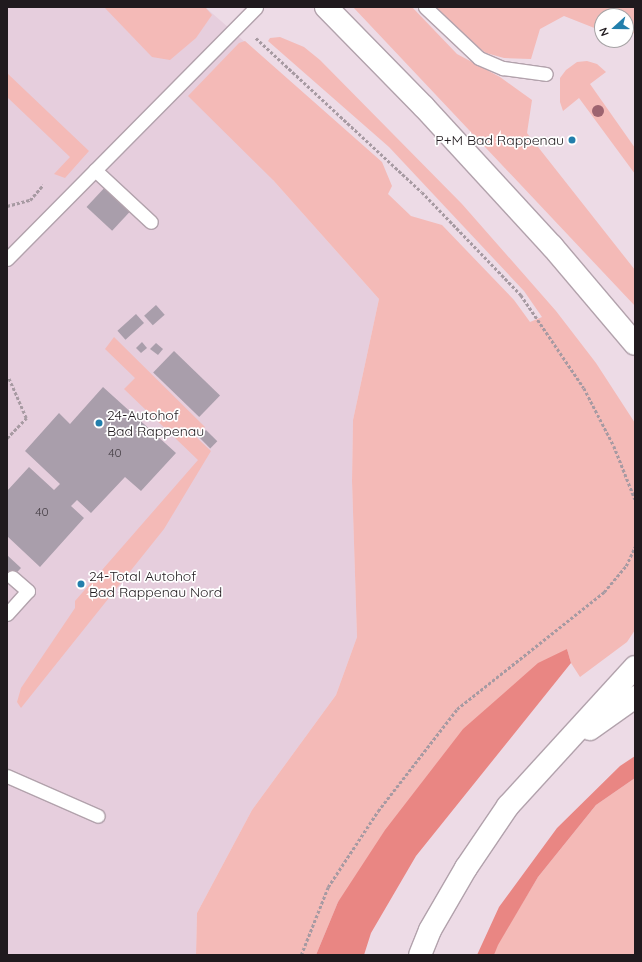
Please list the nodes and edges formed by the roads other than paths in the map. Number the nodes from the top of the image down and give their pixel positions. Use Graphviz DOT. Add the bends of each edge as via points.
graph roads {
  1 [pos="256,7"];
  2 [pos="326,7"];
  3 [pos="425,7"];
  4 [pos="546,74"];
  5 [pos="95,170"];
  6 [pos="151,222"];
  7 [pos="7,259"];
  8 [pos="635,344"];
  9 [pos="12,577"];
  10 [pos="9,609"];
  11 [pos="635,667"];
  12 [pos="635,698"];
  13 [pos="563,745"];
  14 [pos="7,776"];
  15 [pos="98,816"];
  16 [pos="420,955"];
  1 -- 5 [label="lane"];
  2 -- 8 [label="main road" via="456,141 552,246"];
  3 -- 4 [label="lane" via="479,58 503,68"];
  5 -- 6 [label="lane"];
  5 -- 7 [label="lane"];
  9 -- 10 [label="lane" via="28,591"];
  11 -- 13 [label="main road"];
  12 -- 13 [label="main road"];
  13 -- 16 [label="main road" via="508,806 458,882 430,930"];
  14 -- 15 [label="lane"];
}
